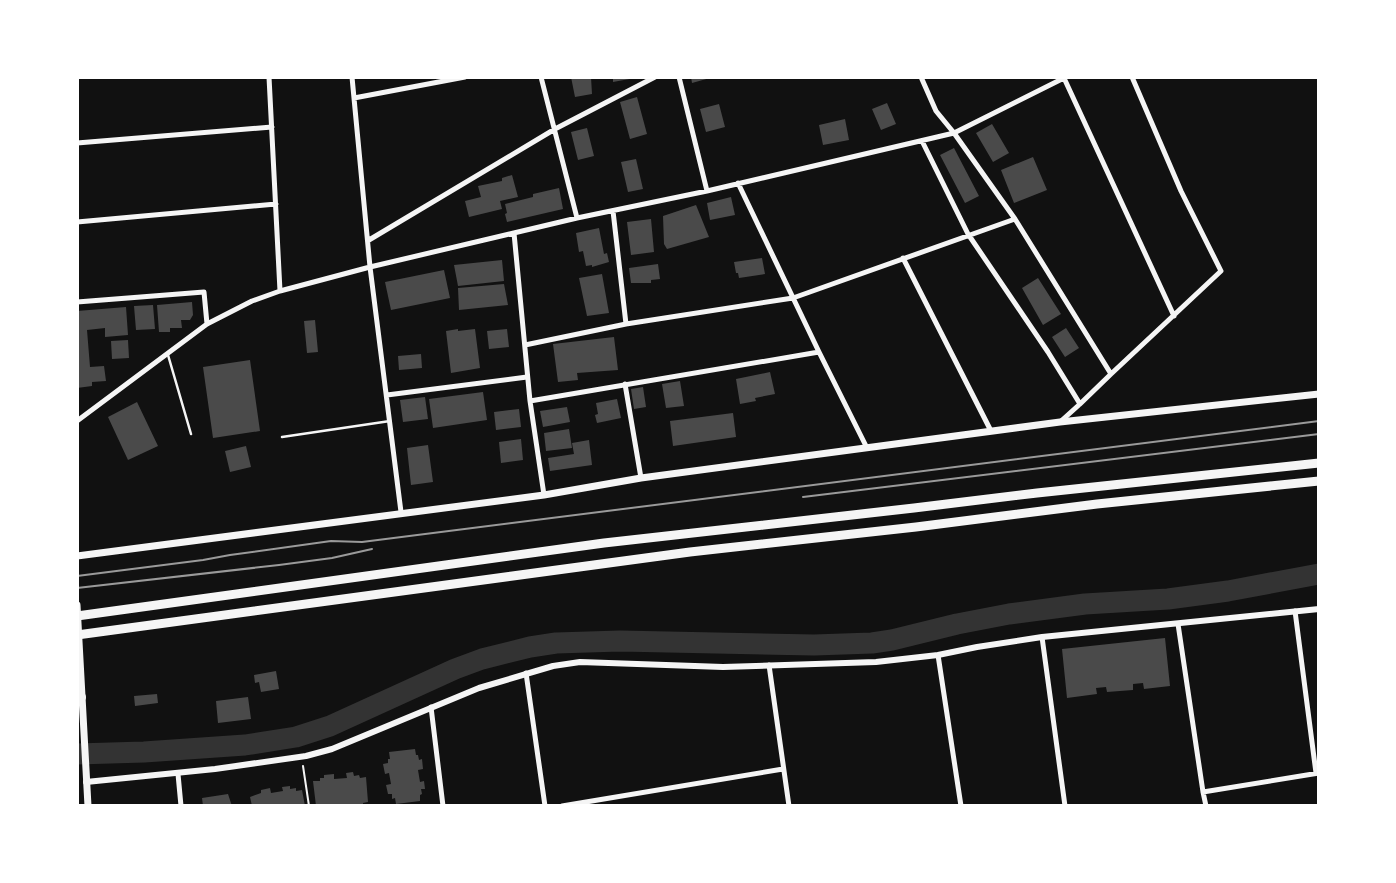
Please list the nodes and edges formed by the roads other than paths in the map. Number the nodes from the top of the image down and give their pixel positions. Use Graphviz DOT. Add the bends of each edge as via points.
graph roads {
  1 [pos="269,77"];
  2 [pos="352,77"];
  3 [pos="465,77"];
  4 [pos="541,77"];
  5 [pos="654,77"];
  6 [pos="679,77"];
  7 [pos="921,77"];
  8 [pos="1132,77"];
  9 [pos="1065,78"];
  10 [pos="439,79"];
  11 [pos="354,98"];
  12 [pos="272,127"];
  13 [pos="555,129"];
  14 [pos="954,133"];
  15 [pos="922,141"];
  16 [pos="77,143"];
  17 [pos="738,183"];
  18 [pos="707,191"];
  19 [pos="276,204"];
  20 [pos="613,211"];
  21 [pos="577,218"];
  22 [pos="1015,219"];
  23 [pos="77,222"];
  24 [pos="514,233"];
  25 [pos="968,234"];
  26 [pos="369,240"];
  27 [pos="903,258"];
  28 [pos="370,267"];
  29 [pos="280,291"];
  30 [pos="793,298"];
  31 [pos="77,302"];
  32 [pos="1174,316"];
  33 [pos="207,324"];
  34 [pos="626,324"];
  35 [pos="525,345"];
  36 [pos="819,352"];
  37 [pos="168,355"];
  38 [pos="1111,374"];
  39 [pos="527,377"];
  40 [pos="625,384"];
  41 [pos="1319,394"];
  42 [pos="387,395"];
  43 [pos="530,401"];
  44 [pos="1080,404"];
  45 [pos="77,421"];
  46 [pos="390,421"];
  47 [pos="1060,422"];
  48 [pos="991,431"];
  49 [pos="191,434"];
  50 [pos="282,437"];
  51 [pos="867,447"];
  52 [pos="1319,463"];
  53 [pos="642,478"];
  54 [pos="1319,481"];
  55 [pos="544,495"];
  56 [pos="401,512"];
  57 [pos="77,556"];
  58 [pos="77,605"];
  59 [pos="1319,609"];
  60 [pos="1295,611"];
  61 [pos="77,616"];
  62 [pos="1178,624"];
  63 [pos="77,635"];
  64 [pos="1042,637"];
  65 [pos="938,655"];
  66 [pos="769,665"];
  67 [pos="526,673"];
  68 [pos="80,697"];
  69 [pos="431,707"];
  70 [pos="783,769"];
  71 [pos="1317,773"];
  72 [pos="178,774"];
  73 [pos="86,782"];
  74 [pos="77,783"];
  75 [pos="1203,792"];
  76 [pos="88,806"];
  77 [pos="181,806"];
  78 [pos="443,806"];
  79 [pos="545,806"];
  80 [pos="562,806"];
  81 [pos="789,806"];
  82 [pos="961,806"];
  83 [pos="1065,806"];
  84 [pos="1206,806"];
  1 -- 12 [label="street"];
  2 -- 11 [label="street"];
  3 -- 10 [label="street"];
  4 -- 13 [label="street"];
  5 -- 13 [label="street"];
  6 -- 18 [label="street"];
  7 -- 14 [label="street" via="936,111"];
  8 -- 32 [label="street" via="1221,271"];
  9 -- 14 [label="street"];
  9 -- 32 [label="street"];
  10 -- 11 [label="street"];
  11 -- 26 [label="street"];
  12 -- 16 [label="street"];
  12 -- 19 [label="street"];
  13 -- 21 [label="street"];
  13 -- 26 [label="street"];
  14 -- 15 [label="street"];
  14 -- 22 [label="street"];
  15 -- 17 [label="street"];
  15 -- 25 [label="street"];
  17 -- 18 [label="street"];
  17 -- 30 [label="street"];
  18 -- 20 [label="street"];
  19 -- 23 [label="street"];
  19 -- 29 [label="street"];
  20 -- 21 [label="street"];
  20 -- 34 [label="street"];
  21 -- 24 [label="street"];
  22 -- 25 [label="street"];
  22 -- 38 [label="street"];
  24 -- 28 [label="street"];
  24 -- 35 [label="street"];
  25 -- 27 [label="street"];
  25 -- 44 [label="street"];
  26 -- 28 [label="street"];
  27 -- 30 [label="street"];
  27 -- 48 [label="street"];
  28 -- 29 [label="street"];
  28 -- 42 [label="street"];
  29 -- 33 [label="street"];
  30 -- 34 [label="street"];
  30 -- 36 [label="street"];
  31 -- 33 [label="street" via="204,292"];
  32 -- 38 [label="street"];
  33 -- 37 [label="street"];
  34 -- 35 [label="street"];
  35 -- 39 [label="street"];
  36 -- 40 [label="street"];
  36 -- 51 [label="street"];
  37 -- 45 [label="street"];
  37 -- 49 [label="lane"];
  38 -- 44 [label="street"];
  39 -- 42 [label="street"];
  39 -- 43 [label="street"];
  40 -- 43 [label="street"];
  40 -- 53 [label="street"];
  41 -- 47 [label="main road"];
  42 -- 46 [label="street"];
  43 -- 55 [label="street"];
  44 -- 47 [label="street"];
  46 -- 50 [label="lane"];
  46 -- 56 [label="street"];
  47 -- 48 [label="main road"];
  48 -- 51 [label="main road"];
  51 -- 53 [label="main road"];
  52 -- 61 [label="highway" via="628,540"];
  53 -- 55 [label="main road"];
  54 -- 63 [label="highway" via="690,552"];
  55 -- 56 [label="main road"];
  56 -- 57 [label="main road"];
  58 -- 68 [label="main road"];
  59 -- 60 [label="street"];
  60 -- 62 [label="street"];
  60 -- 71 [label="street"];
  62 -- 64 [label="street"];
  62 -- 75 [label="street"];
  64 -- 65 [label="street"];
  64 -- 83 [label="street"];
  65 -- 66 [label="street"];
  65 -- 82 [label="street"];
  66 -- 67 [label="street" via="580,662"];
  66 -- 70 [label="street"];
  67 -- 69 [label="street"];
  67 -- 79 [label="street"];
  68 -- 73 [label="main road"];
  69 -- 72 [label="street" via="332,749"];
  69 -- 78 [label="street"];
  70 -- 80 [label="street"];
  70 -- 81 [label="street"];
  71 -- 75 [label="street"];
  72 -- 73 [label="street"];
  72 -- 77 [label="street"];
  73 -- 74 [label="street"];
  73 -- 76 [label="main road"];
  75 -- 84 [label="street"];
}
